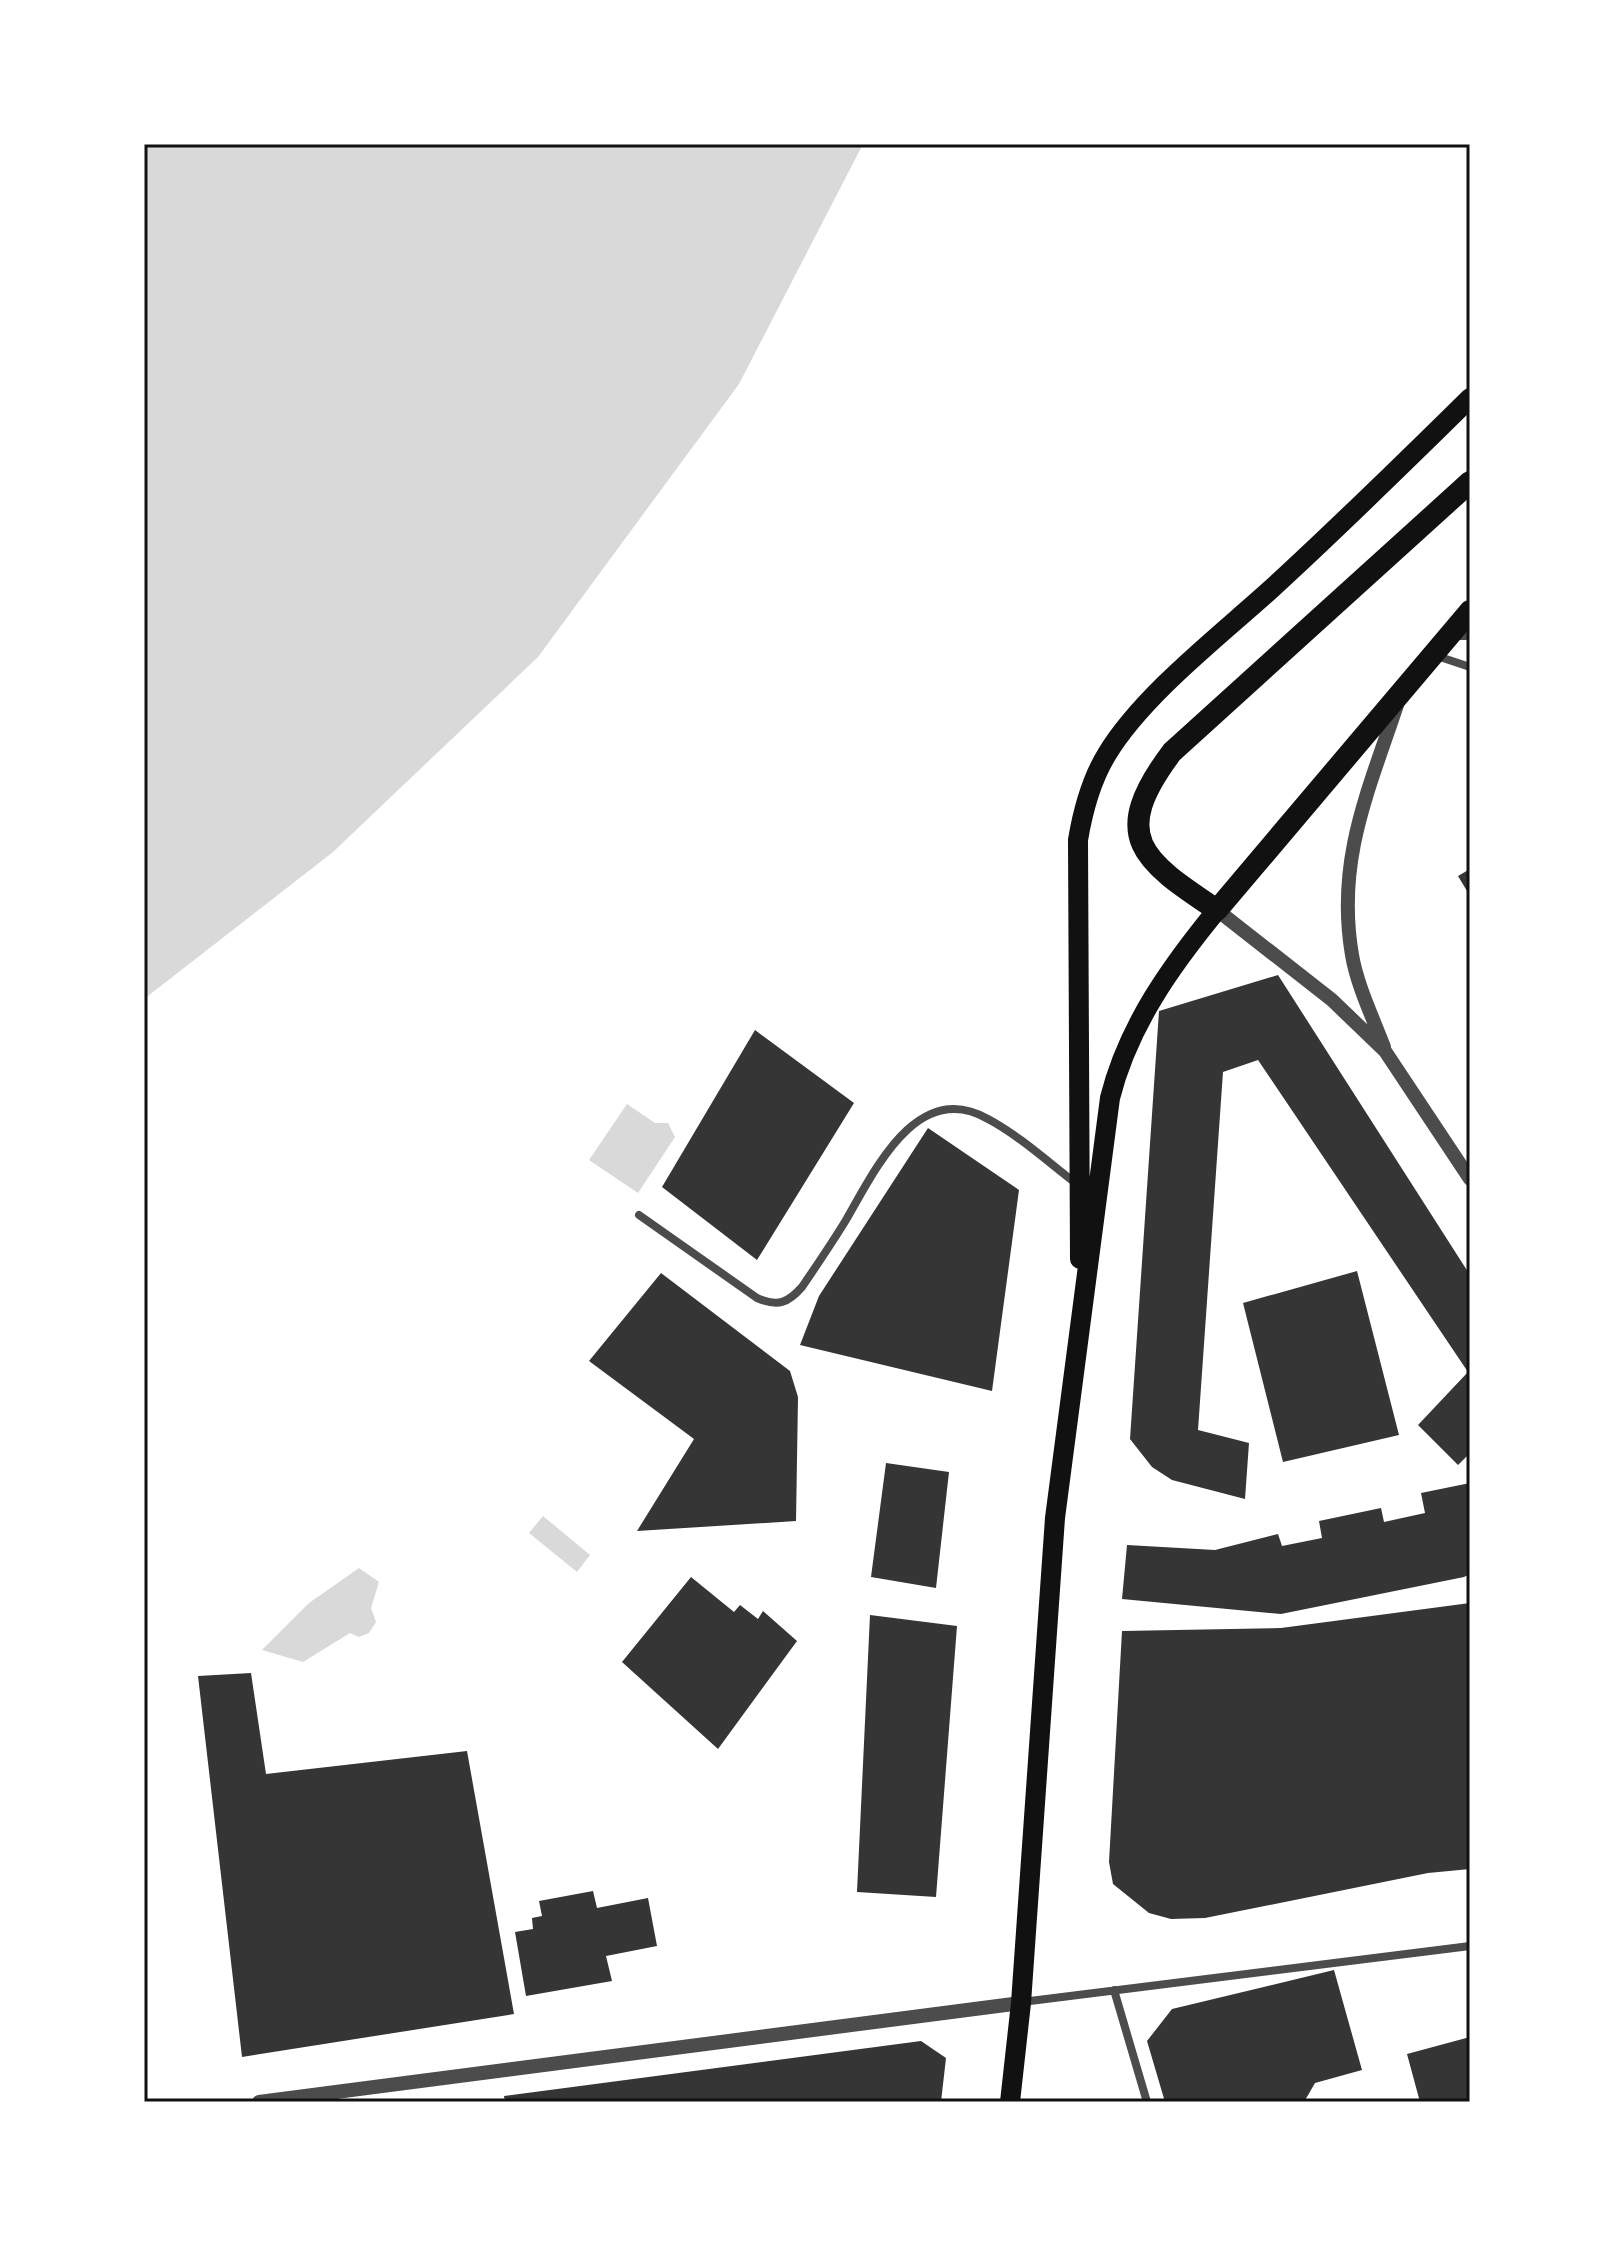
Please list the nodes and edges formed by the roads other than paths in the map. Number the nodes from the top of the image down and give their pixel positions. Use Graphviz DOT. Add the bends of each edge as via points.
graph roads {
  1 [pos="1470,398"];
  2 [pos="1470,482"];
  3 [pos="1470,611"];
  4 [pos="1461,636"];
  5 [pos="1434,655"];
  6 [pos="1470,667"];
  7 [pos="1401,693"];
  8 [pos="1217,910"];
  9 [pos="1385,1051"];
  10 [pos="1470,1179"];
  11 [pos="1078,1185"];
  12 [pos="639,1215"];
  13 [pos="1081,1327"];
  14 [pos="1470,1946"];
  15 [pos="1114,1990"];
  16 [pos="1021,2003"];
  17 [pos="259,2102"];
  18 [pos="1010,2102"];
  19 [pos="1147,2102"];
  1 -- 11 [label="main road" via="1351,516 1189,662 1106,754 1084,808 1078,840"];
  2 -- 8 [label="highway" via="1172,752 1150,781 1140,829 1148,856 1157,869"];
  3 -- 4 [label="highway"];
  4 -- 5 [label="highway"];
  5 -- 6 [label="street"];
  5 -- 7 [label="highway"];
  7 -- 8 [label="highway"];
  7 -- 9 [label="street" via="1351,847 1346,903 1352,958"];
  8 -- 9 [label="street" via="1332,1000"];
  8 -- 13 [label="main road" via="1148,1005 1120,1057 1110,1098"];
  9 -- 10 [label="street"];
  11 -- 12 [label="street" via="987,1118 962,1110 935,1112 909,1126 889,1147 802,1287 791,1300 778,1304 757,1298"];
  11 -- 13 [label="main road"];
  13 -- 16 [label="main road" via="1055,1518"];
  14 -- 15 [label="street"];
  15 -- 16 [label="street"];
  15 -- 19 [label="street"];
  16 -- 17 [label="street"];
  16 -- 18 [label="main road"];
}
